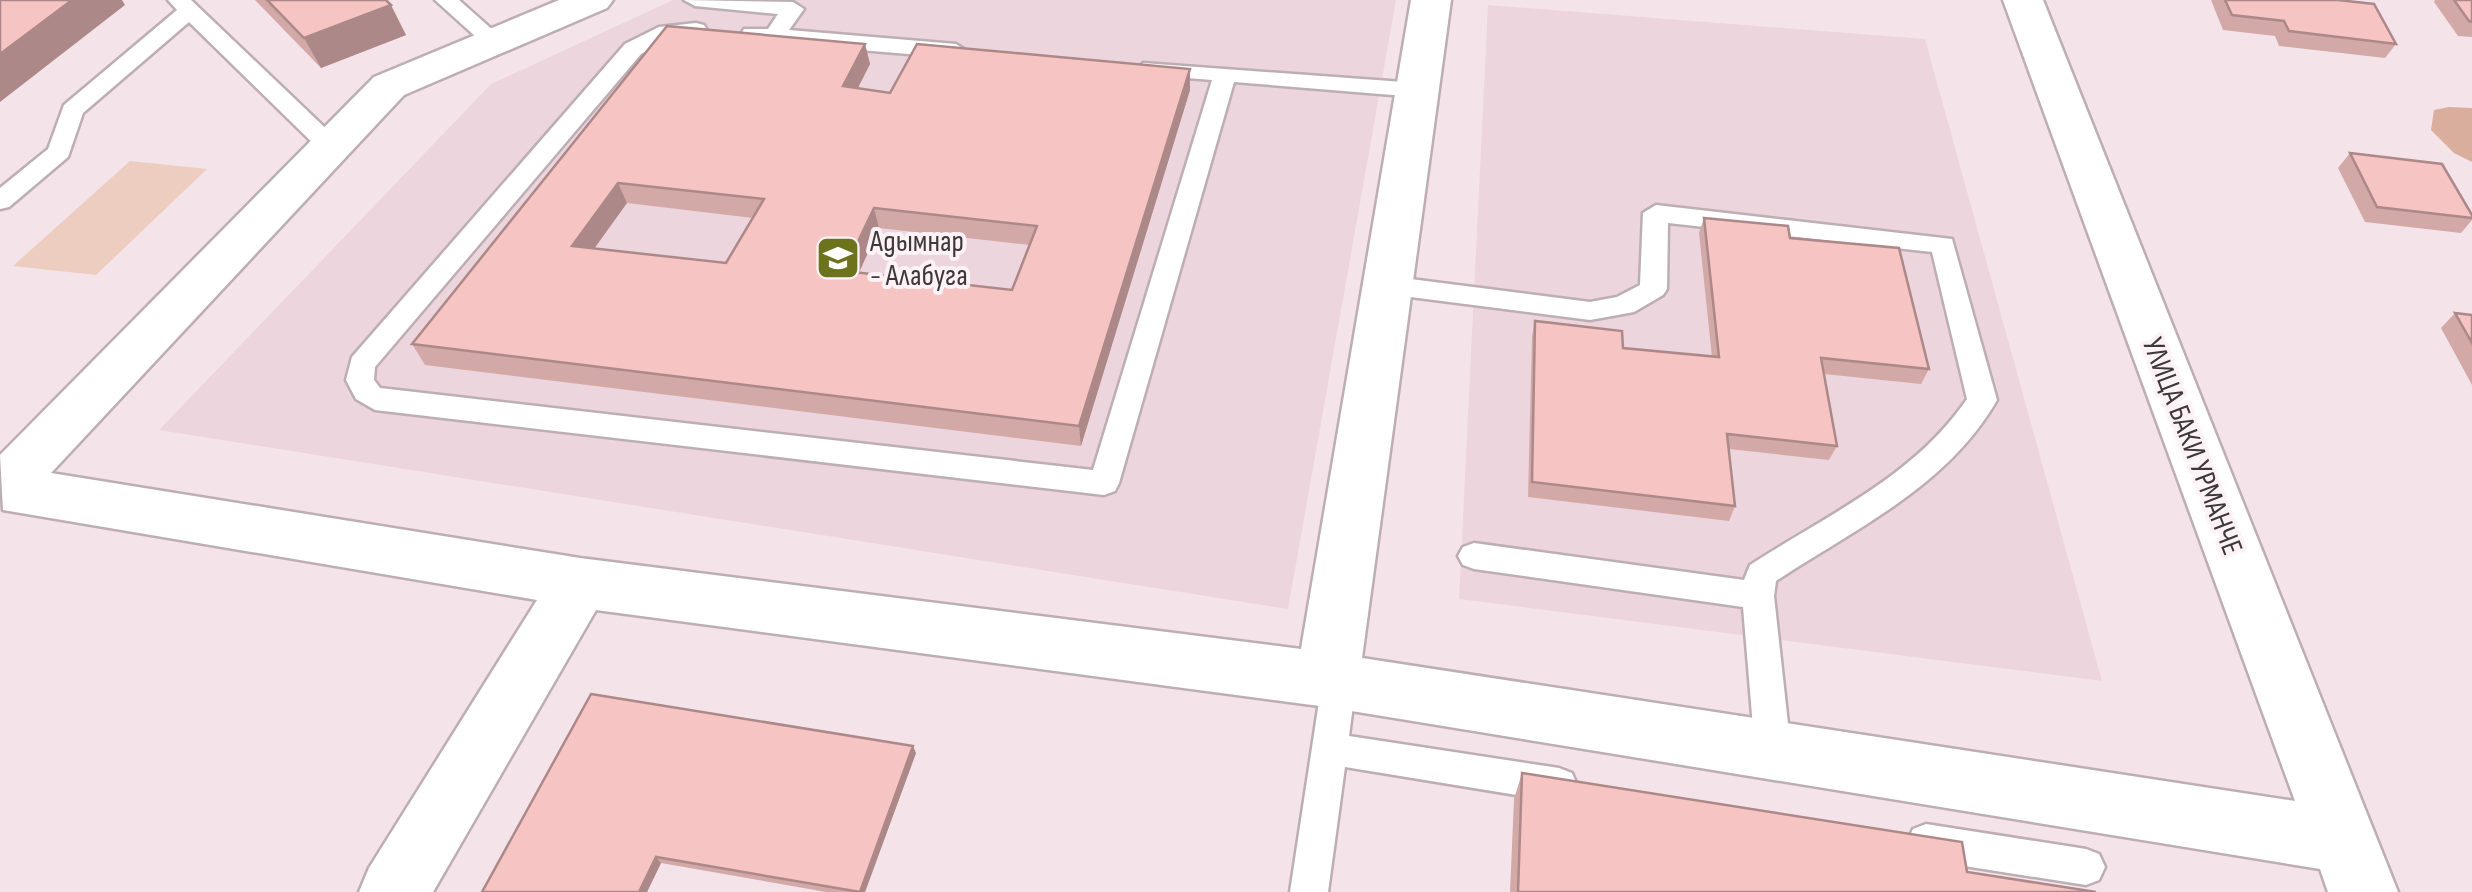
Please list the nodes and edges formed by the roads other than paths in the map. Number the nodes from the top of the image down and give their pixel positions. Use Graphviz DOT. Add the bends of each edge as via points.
graph roads {
  1 [pos="446,0"];
  2 [pos="593,0"];
  3 [pos="695,0"];
  4 [pos="1430,0"];
  5 [pos="2023,0"];
  6 [pos="184,5"];
  7 [pos="774,36"];
  8 [pos="494,41"];
  9 [pos="990,54"];
  10 [pos="1127,66"];
  11 [pos="1225,74"];
  12 [pos="1417,90"];
  13 [pos="331,147"];
  14 [pos="0,202"];
  15 [pos="1387,285"];
  16 [pos="1,488"];
  17 [pos="1474,556"];
  18 [pos="580,583"];
  19 [pos="1758,596"];
  20 [pos="1333,681"];
  21 [pos="1330,749"];
  22 [pos="1773,751"];
  23 [pos="1601,791"];
  24 [pos="1892,836"];
  25 [pos="2086,866"];
  26 [pos="2354,866"];
  27 [pos="394,892"];
  28 [pos="1309,892"];
  1 -- 8 [label="lane"];
  2 -- 8 [label="street"];
  3 -- 7 [label="lane" via="793,9"];
  4 -- 12 [label="street"];
  5 -- 26 [label="street, УЛИЦА БАКИ УРМАНЧЕ"];
  6 -- 13 [label="lane"];
  6 -- 14 [label="lane" via="72,110 59,152"];
  7 -- 9 [label="lane"];
  7 -- 11 [label="lane" via="667,32 632,49 362,364 362,389 374,399 1104,482"];
  8 -- 13 [label="street" via="389,86"];
  10 -- 11 [label="lane"];
  11 -- 12 [label="lane"];
  12 -- 15 [label="street"];
  13 -- 16 [label="street"];
  15 -- 19 [label="lane" via="1590,311 1624,304 1652,289 1656,214 1943,245 1982,400 1965,431 1908,483 1762,574"];
  15 -- 20 [label="street"];
  16 -- 18 [label="street"];
  17 -- 19 [label="lane"];
  18 -- 20 [label="street"];
  18 -- 27 [label="street"];
  19 -- 22 [label="lane"];
  20 -- 21 [label="lane"];
  20 -- 22 [label="street"];
  21 -- 23 [label="lane"];
  21 -- 28 [label="lane"];
  22 -- 26 [label="street"];
  24 -- 25 [label="lane"];
}
